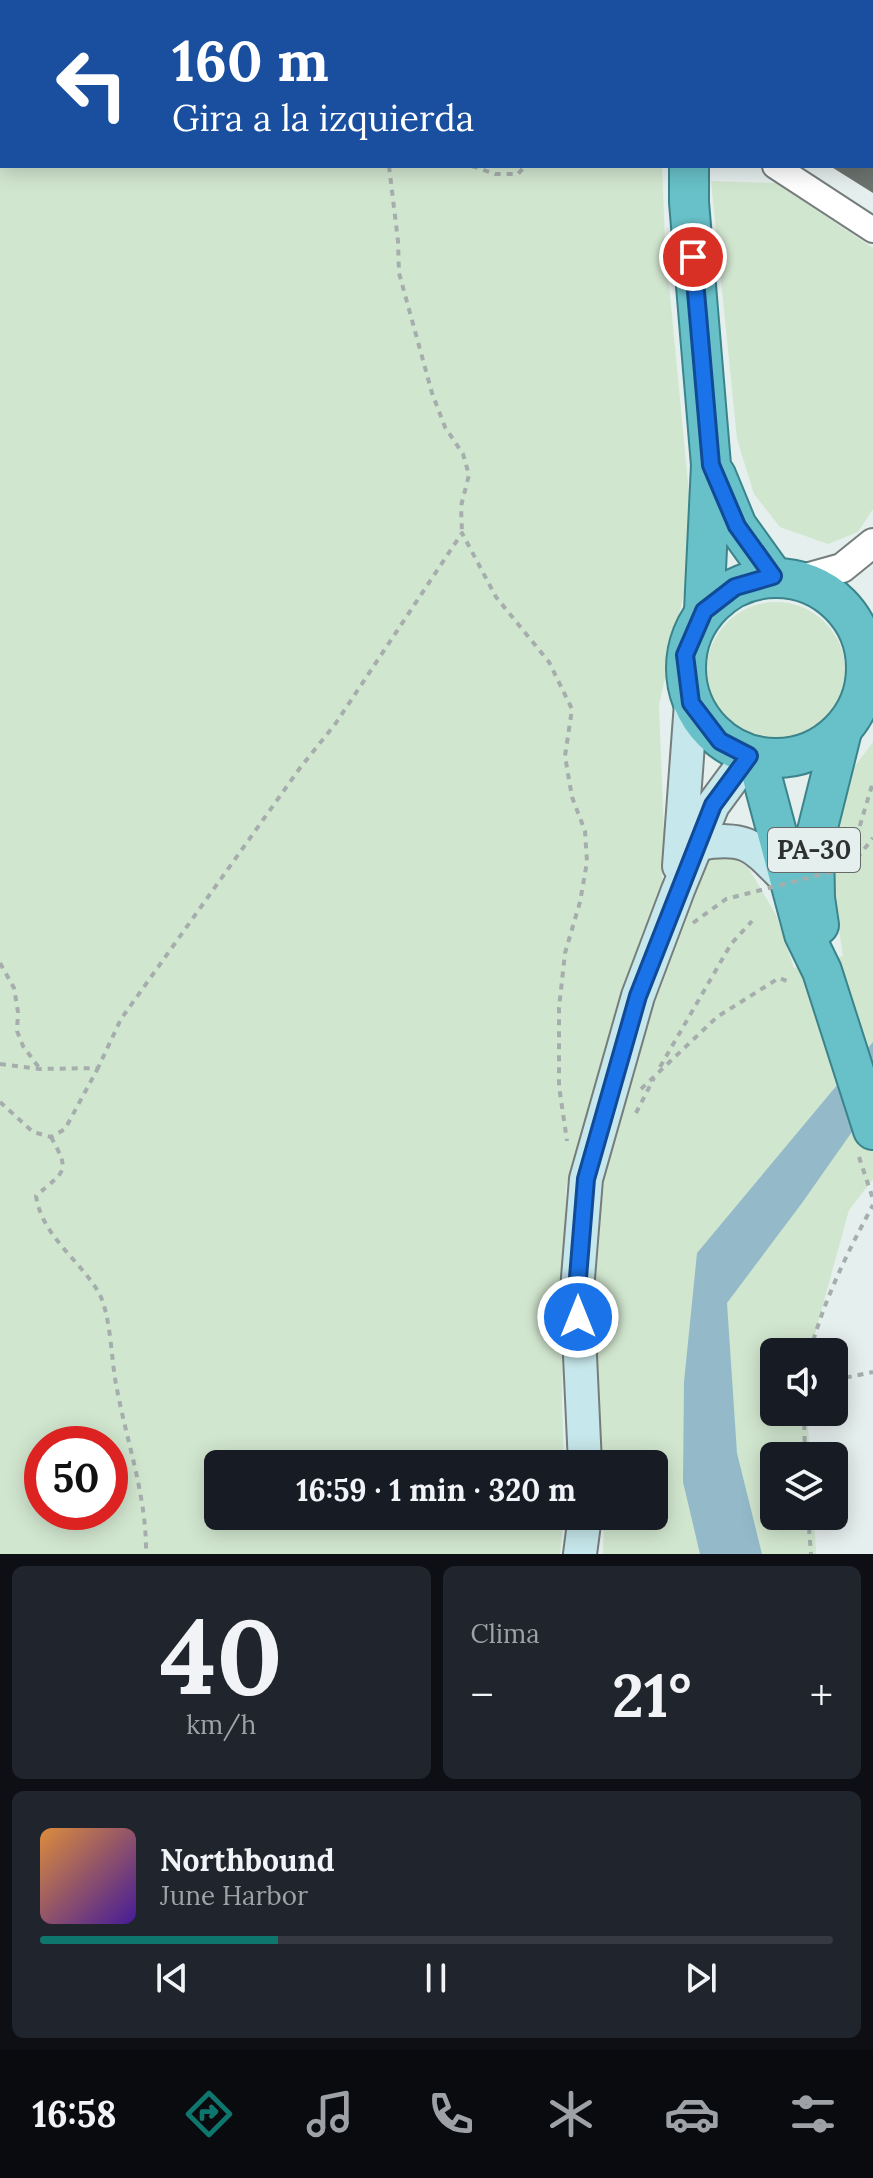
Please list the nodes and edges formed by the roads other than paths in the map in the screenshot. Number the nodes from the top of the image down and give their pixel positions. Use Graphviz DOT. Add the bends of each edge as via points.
graph roads {
  1 [pos="689,168"];
  2 [pos="778,168"];
  3 [pos="873,230"];
  4 [pos="711,465"];
  5 [pos="873,543"];
  6 [pos="786,578"];
  7 [pos="704,611"];
  8 [pos="869,644"];
  9 [pos="867,698"];
  10 [pos="691,703"];
  11 [pos="842,731"];
  12 [pos="753,757"];
  13 [pos="698,844"];
  14 [pos="788,881"];
  15 [pos="678,890"];
  16 [pos="808,978"];
  17 [pos="873,1130"];
  18 [pos="584,1450"];
  19 [pos="583,1530"];
  20 [pos="580,1554"];
  1 -- 4 [label="highway, PA-30"];
  2 -- 3 [label="street"];
  4 -- 6 [label="highway, PA-30" via="737,526"];
  4 -- 7 [label="highway, PA-30"];
  5 -- 6 [label="street" via="842,568"];
  6 -- 7 [label="highway, PA-30" via="735,587"];
  6 -- 8 [label="highway, PA-30" via="830,595"];
  7 -- 10 [label="highway, PA-30" via="685,655"];
  8 -- 9 [label="highway, PA-30"];
  9 -- 11 [label="highway, PA-30"];
  10 -- 12 [label="highway" via="720,741"];
  10 -- 15 [label="main road"];
  11 -- 12 [label="highway, PA-30" via="802,755"];
  11 -- 16 [label="highway, PA-30" via="814,843 820,931"];
  12 -- 13 [label="main road" via="713,805"];
  12 -- 14 [label="highway, PA-30" via="774,816"];
  13 -- 14 [label="main road" via="726,839 753,845"];
  13 -- 15 [label="main road"];
  14 -- 16 [label="highway, PA-30" via="804,934"];
  15 -- 18 [label="main road" via="638,996 586,1179 577,1290"];
  16 -- 17 [label="highway, PA-30" via="834,1011"];
  19 -- 20 [label="main road"];
}
